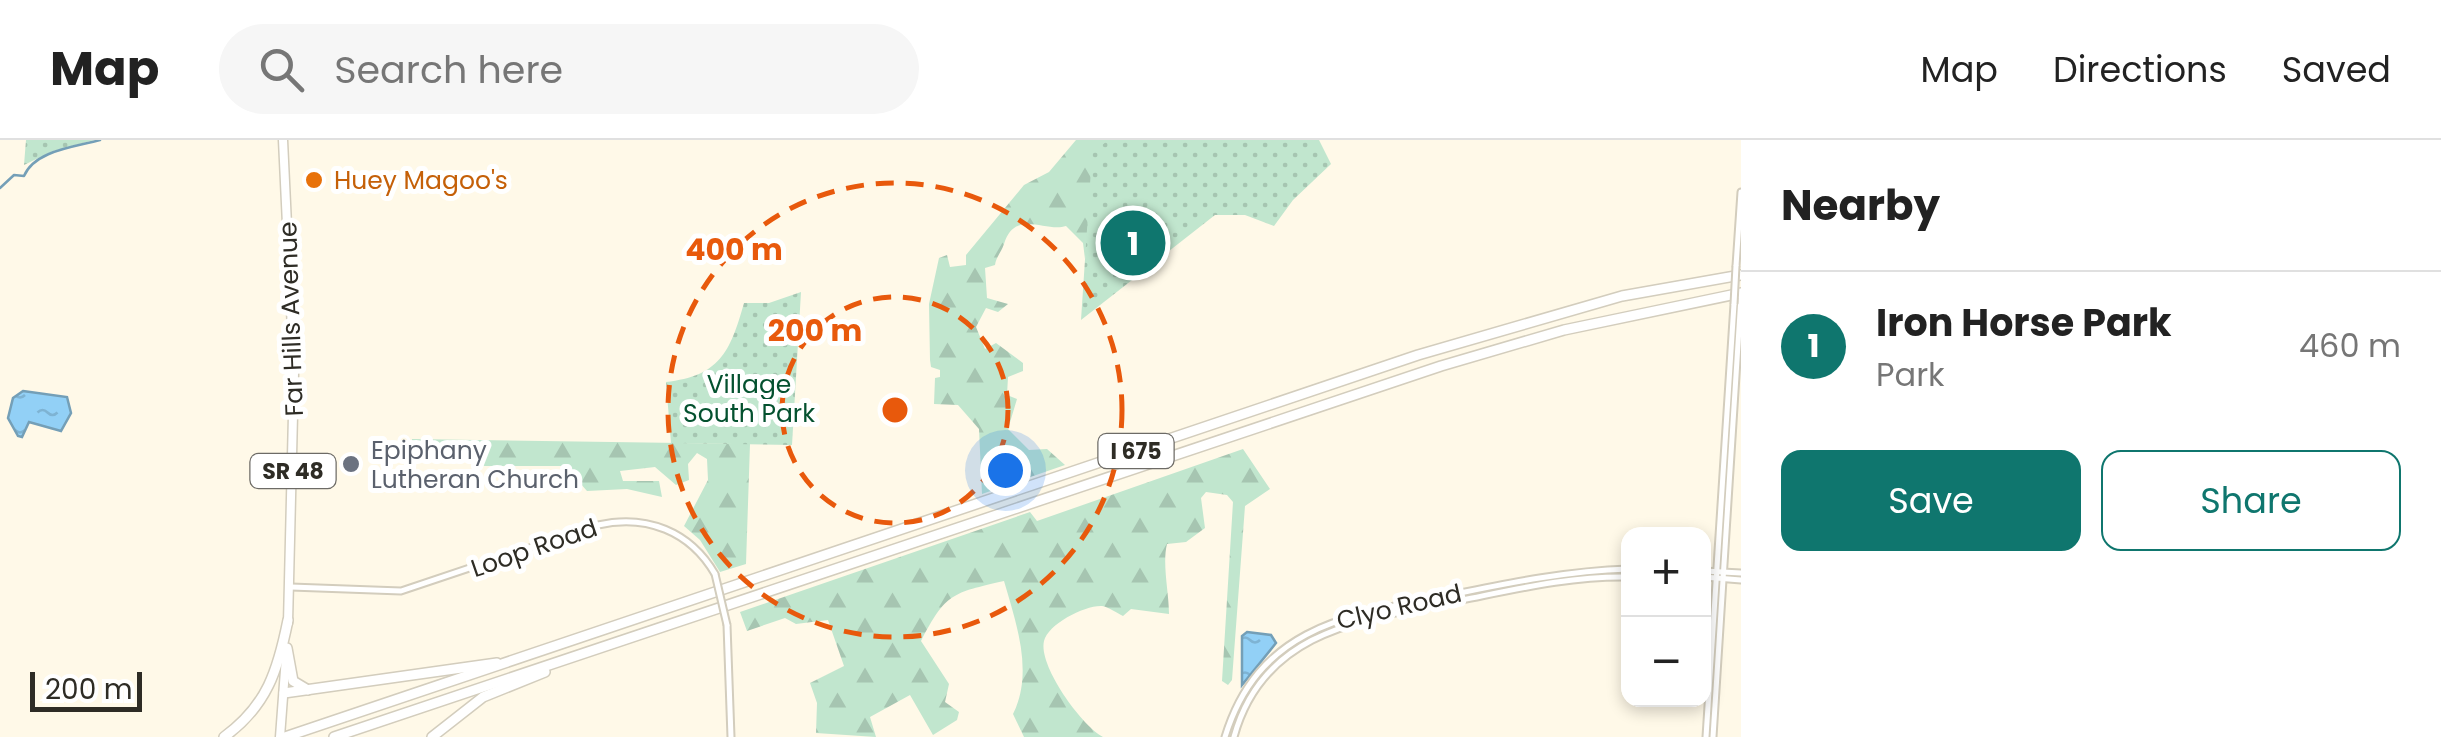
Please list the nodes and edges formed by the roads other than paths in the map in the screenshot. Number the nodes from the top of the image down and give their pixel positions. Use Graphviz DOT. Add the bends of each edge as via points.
graph roads {
  1 [pos="283,140"];
  2 [pos="1741,192"];
  3 [pos="1739,270"];
  4 [pos="1739,299"];
  5 [pos="1621,570"];
  6 [pos="1711,574"];
  7 [pos="1720,575"];
  8 [pos="1741,577"];
  9 [pos="1621,578"];
  10 [pos="291,587"];
  11 [pos="288,620"];
  12 [pos="650,631"];
  13 [pos="287,648"];
  14 [pos="515,660"];
  15 [pos="310,691"];
  16 [pos="284,693"];
  17 [pos="224,737"];
  18 [pos="283,737"];
  19 [pos="334,737"];
  20 [pos="432,737"];
  21 [pos="731,737"];
  22 [pos="1225,737"];
  23 [pos="1234,737"];
  24 [pos="1709,737"];
  1 -- 10 [label="main road, Far Hills Avenue / SR 48" via="294,296"];
  2 -- 3 [label="street"];
  3 -- 4 [label="street, bridge"];
  3 -- 14 [label="highway, I 675" via="1436,350"];
  4 -- 7 [label="street"];
  4 -- 12 [label="highway, I 675" via="1580,326 1459,361"];
  5 -- 22 [label="street, Clyo Road" via="1520,580 1331,621 1292,642 1259,672"];
  6 -- 7 [label="street"];
  7 -- 8 [label="street"];
  7 -- 24 [label="street"];
  9 -- 23 [label="street, Clyo Road" via="1544,583 1337,626 1275,666 1247,704"];
  10 -- 11 [label="main road, Far Hills Avenue / SR 48"];
  10 -- 21 [label="street, Loop Road, bridge" via="401,592 598,525 654,524 700,552 716,574 727,625"];
  11 -- 13 [label="main road, Far Hills Avenue / SR 48"];
  11 -- 17 [label="highway" via="271,686"];
  12 -- 19 [label="highway, I 675"];
  12 -- 20 [label="highway" via="494,692"];
  13 -- 15 [label="highway" via="293,681"];
  13 -- 16 [label="main road, Far Hills Avenue / SR 48"];
  14 -- 15 [label="highway"];
  14 -- 18 [label="highway, I 675"];
  15 -- 16 [label="highway"];
  16 -- 18 [label="main road, Far Hills Avenue / SR 48"];
}
